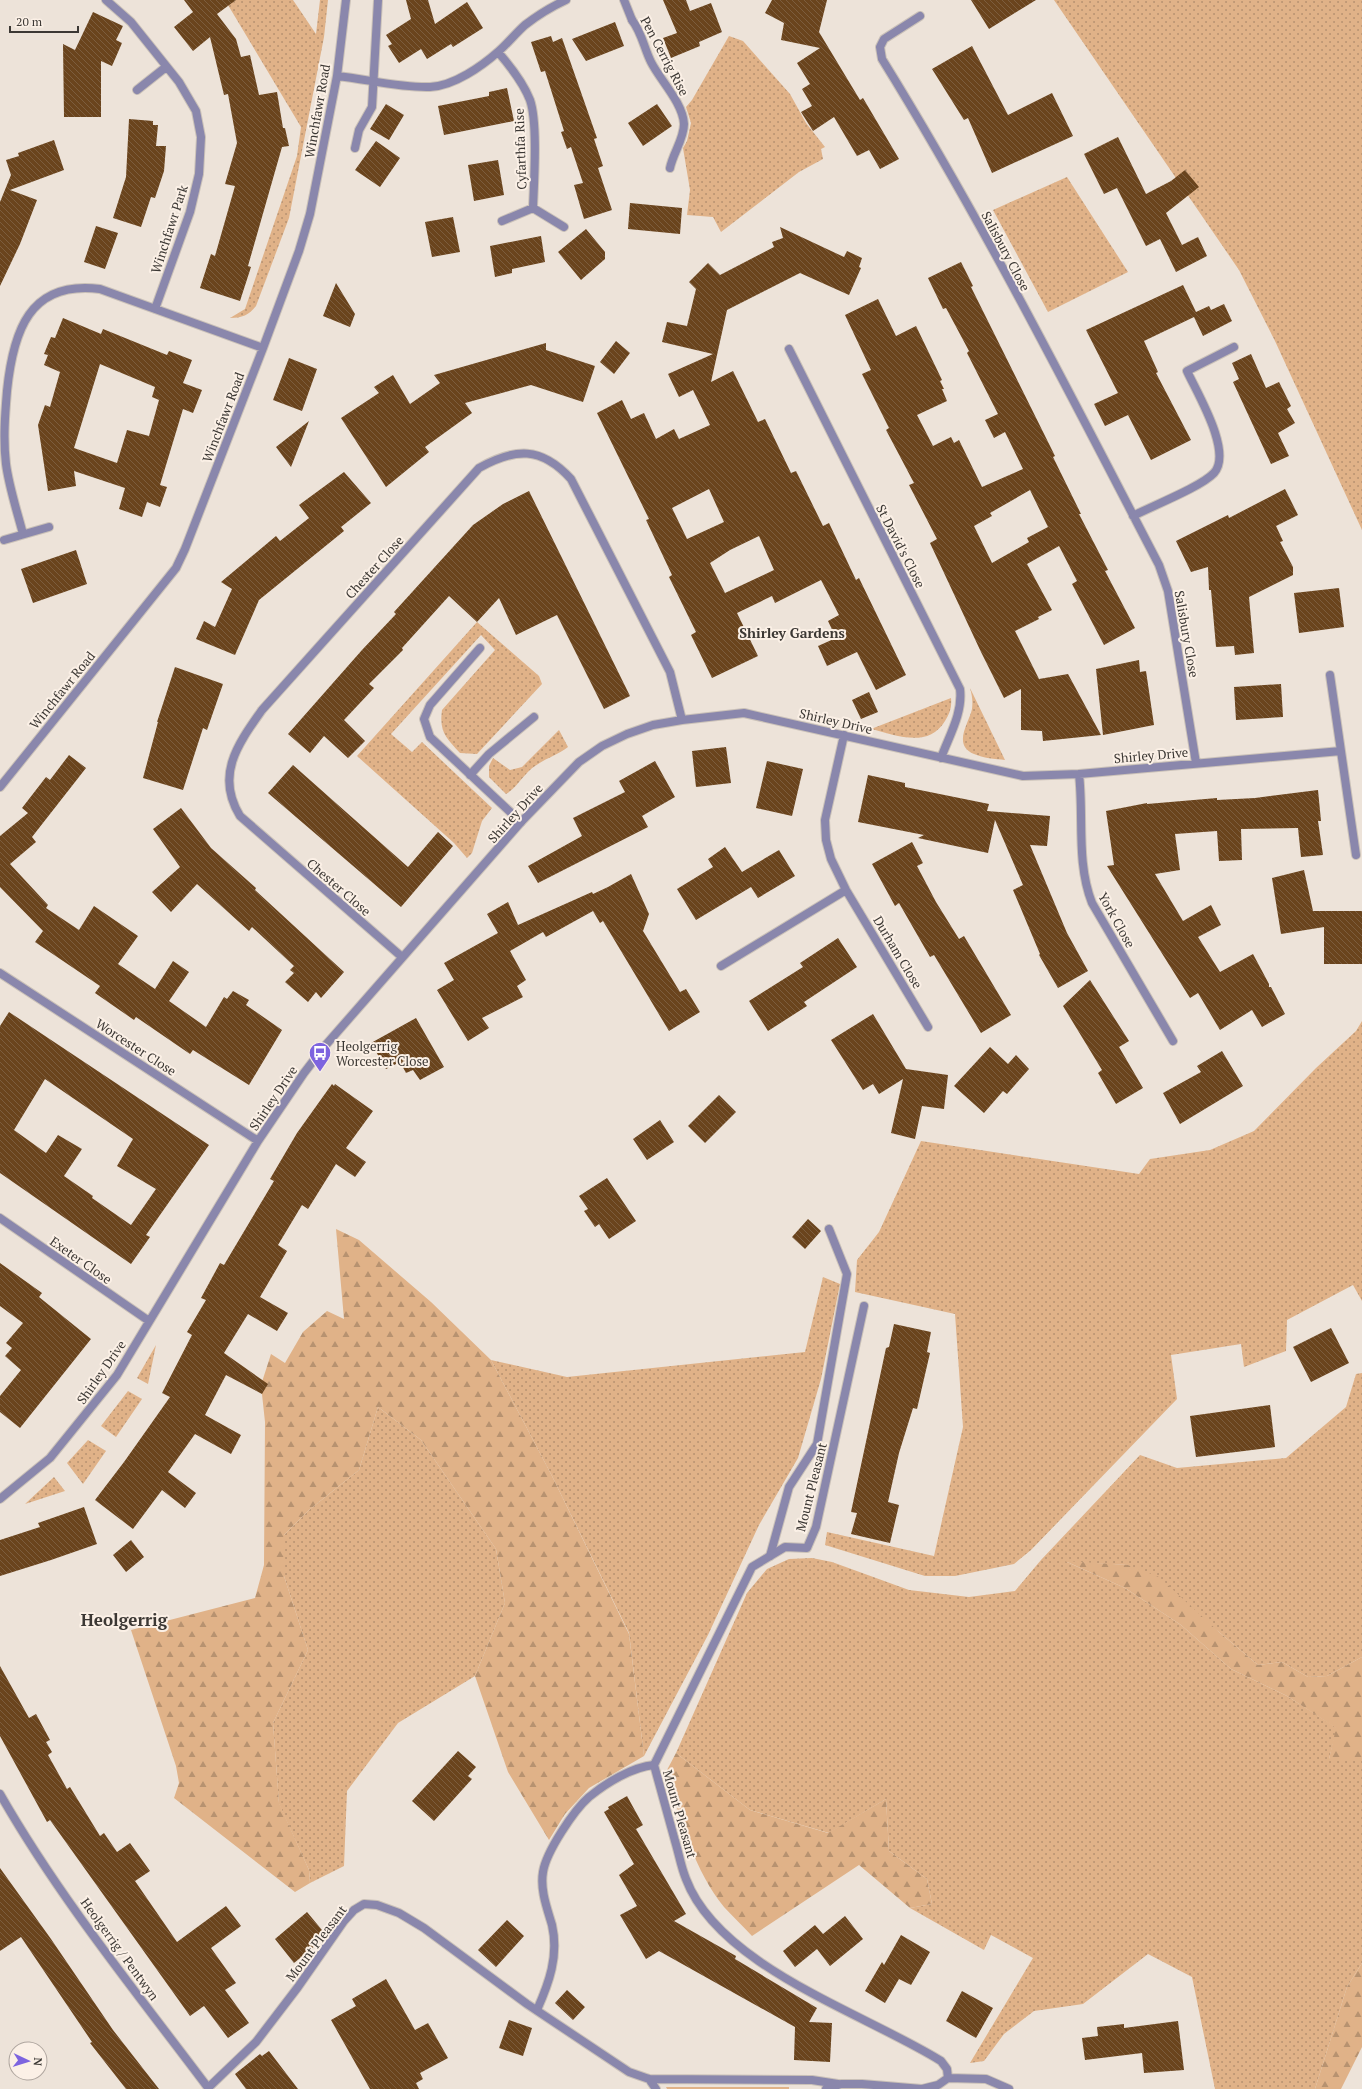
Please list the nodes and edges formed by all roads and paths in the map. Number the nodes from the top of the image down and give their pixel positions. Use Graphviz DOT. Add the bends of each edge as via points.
graph roads {
  1 [pos="106,0"];
  2 [pos="346,0"];
  3 [pos="378,0"];
  4 [pos="566,0"];
  5 [pos="624,0"];
  6 [pos="920,16"];
  7 [pos="498,52"];
  8 [pos="166,67"];
  9 [pos="336,76"];
  10 [pos="373,81"];
  11 [pos="137,90"];
  12 [pos="355,148"];
  13 [pos="670,168"];
  14 [pos="533,208"];
  15 [pos="502,221"];
  16 [pos="564,227"];
  17 [pos="155,309"];
  18 [pos="1234,347"];
  19 [pos="263,348"];
  20 [pos="789,348"];
  21 [pos="1133,516"];
  22 [pos="49,527"];
  23 [pos="23,534"];
  24 [pos="4,540"];
  25 [pos="480,648"];
  26 [pos="1330,675"];
  27 [pos="534,717"];
  28 [pos="682,720"];
  29 [pos="844,735"];
  30 [pos="1341,751"];
  31 [pos="941,758"];
  32 [pos="1196,763"];
  33 [pos="1079,774"];
  34 [pos="470,775"];
  35 [pos="0,787"];
  36 [pos="521,822"];
  37 [pos="1356,855"];
  38 [pos="846,890"];
  39 [pos="402,957"];
  40 [pos="721,966"];
  41 [pos="0,973"];
  42 [pos="928,1027"];
  43 [pos="1173,1041"];
  44 [pos="258,1141"];
  45 [pos="0,1218"];
  46 [pos="830,1229"];
  47 [pos="864,1306"];
  48 [pos="149,1321"];
  49 [pos="0,1499"];
  50 [pos="770,1556"];
  51 [pos="654,1765"];
  52 [pos="0,1794"];
  53 [pos="537,2010"];
  54 [pos="948,2078"];
  55 [pos="649,2079"];
  56 [pos="841,2084"];
  57 [pos="208,2088"];
  58 [pos="656,2089"];
  59 [pos="826,2089"];
  60 [pos="1009,2089"];
  1 -- 8 [label="street, Winchfawr Park" via="131,22"];
  2 -- 9 [label="street, Winchfawr Road"];
  3 -- 10 [label="street"];
  4 -- 7 [label="street" via="547,9 524,26"];
  5 -- 13 [label="street, Pen Cerrig Rise" via="651,61 681,111 684,125"];
  6 -- 21 [label="street, Salisbury Close" via="884,39 880,47 882,59 966,202"];
  7 -- 10 [label="street" via="449,83 413,87"];
  7 -- 14 [label="street, Cyfarthfa Rise" via="513,69 531,102 534,118"];
  8 -- 11 [label="street"];
  8 -- 17 [label="street, Winchfawr Park" via="179,82 196,111 201,137 199,174 190,212"];
  9 -- 10 [label="street"];
  9 -- 19 [label="street, Winchfawr Road" via="310,214"];
  10 -- 12 [label="street" via="372,107 359,130"];
  14 -- 15 [label="street, Cyfarthfa Rise"];
  14 -- 16 [label="street, Cyfarthfa Rise"];
  17 -- 19 [label="street"];
  17 -- 23 [label="street" via="100,289 82,287 61,290 42,300 28,316 16,339 10,363 4,422 6,464"];
  18 -- 21 [label="street" via="1187,371 1218,438 1220,456 1215,472"];
  19 -- 35 [label="street, Winchfawr Road" via="176,568"];
  20 -- 31 [label="street, St David's Close" via="960,689 959,711"];
  21 -- 32 [label="street, Salisbury Close" via="1159,565 1168,591"];
  22 -- 23 [label="street"];
  23 -- 24 [label="street"];
  25 -- 34 [label="street" via="430,705 424,719 430,737"];
  26 -- 30 [label="street"];
  27 -- 34 [label="street" via="489,754"];
  28 -- 29 [label="street, Shirley Drive" via="744,713"];
  28 -- 36 [label="street, Shirley Drive" via="653,725 602,746 579,762"];
  28 -- 39 [label="street, Chester Close" via="670,672 571,479 560,466 541,456 521,453 500,456 479,468 262,710 239,742 231,765 229,784 232,802 240,816"];
  29 -- 31 [label="street, Shirley Drive"];
  29 -- 38 [label="street, Durham Close" via="825,820 826,840 831,859"];
  30 -- 32 [label="street, Shirley Drive"];
  30 -- 37 [label="street"];
  31 -- 33 [label="street, Shirley Drive" via="1024,776"];
  32 -- 33 [label="street, Shirley Drive"];
  33 -- 43 [label="street, York Close" via="1082,862 1086,886 1092,903"];
  34 -- 36 [label="street"];
  36 -- 39 [label="street, Shirley Drive"];
  38 -- 40 [label="street"];
  38 -- 42 [label="street, Durham Close"];
  39 -- 44 [label="street, Shirley Drive" via="324,1047"];
  41 -- 44 [label="street, Worcester Close"];
  44 -- 48 [label="street, Shirley Drive"];
  45 -- 48 [label="street, Exeter Close"];
  46 -- 50 [label="street" via="847,1274 817,1444 789,1486"];
  47 -- 50 [label="street, Mount Pleasant" via="816,1527 807,1548 785,1547"];
  48 -- 49 [label="street, Shirley Drive" via="117,1374 80,1423 50,1458"];
  50 -- 51 [label="street, Mount Pleasant" via="752,1567"];
  51 -- 53 [label="street" via="644,1766 608,1784 588,1798 560,1834 547,1859 543,1872 543,1887 554,1938 554,1959 548,1986"];
  51 -- 54 [label="street, Mount Pleasant" via="686,1880 701,1907 732,1941 767,1966 846,2012 935,2056 947,2069"];
  52 -- 57 [label="street, Heolgerrig / Pentwyn" via="16,1822 120,1971"];
  53 -- 55 [label="street, Mount Pleasant" via="629,2072"];
  53 -- 57 [label="street, Mount Pleasant" via="424,1928 399,1913 378,1905 364,1904 344,1921 256,2042"];
  54 -- 56 [label="street, Mount Pleasant" via="938,2085 922,2089"];
  54 -- 60 [label="street" via="986,2078"];
  55 -- 56 [label="street, Mount Pleasant" via="812,2080"];
  55 -- 58 [label="street"];
  56 -- 59 [label="street, Mount Pleasant"];
}
